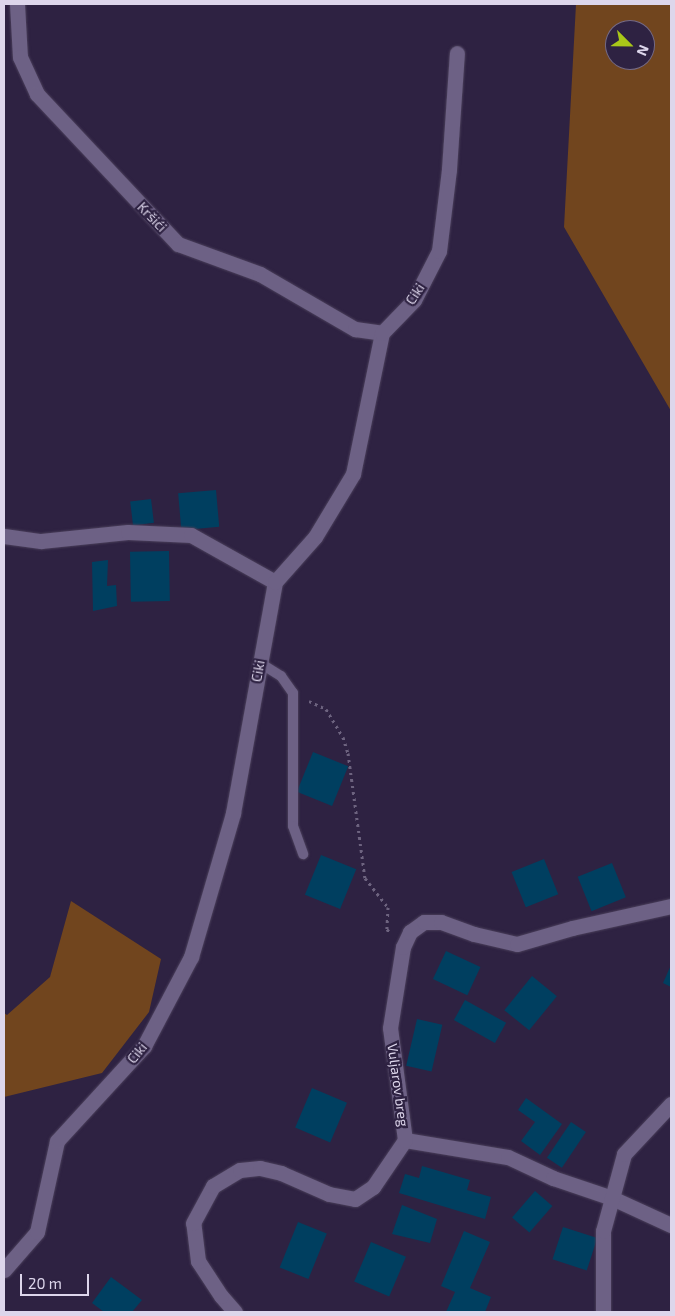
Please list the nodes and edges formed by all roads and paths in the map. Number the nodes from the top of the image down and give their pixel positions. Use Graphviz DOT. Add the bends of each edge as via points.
graph roads {
  1 [pos="17,4"];
  2 [pos="457,53"];
  3 [pos="382,333"];
  4 [pos="4,536"];
  5 [pos="275,582"];
  6 [pos="260,663"];
  7 [pos="293,693"];
  8 [pos="303,854"];
  9 [pos="671,906"];
  10 [pos="404,947"];
  11 [pos="671,1104"];
  12 [pos="405,1140"];
  13 [pos="612,1198"];
  14 [pos="671,1225"];
  15 [pos="4,1270"];
  16 [pos="234,1312"];
  17 [pos="602,1312"];
  1 -- 3 [label="street, Kršići" via="20,57 38,94 178,244 260,274 355,329"];
  2 -- 3 [label="street, Ciki" via="449,169 439,251 414,300"];
  3 -- 5 [label="street" via="353,474 315,537"];
  4 -- 5 [label="street" via="40,541 128,532 191,534"];
  5 -- 6 [label="street, Ciki"];
  6 -- 7 [label="lane" via="281,676"];
  6 -- 15 [label="street, Ciki" via="233,813 191,957 144,1046 57,1141 36,1232"];
  7 -- 8 [label="lane" via="292,826"];
  7 -- 10 [label="path" via="326,709 343,737 348,753 364,878 388,907 387,929"];
  9 -- 10 [label="street, Vuljarov breg" via="517,944 441,922 424,922 410,932"];
  10 -- 12 [label="street, Vuljarov breg" via="390,1028"];
  11 -- 13 [label="street" via="624,1154"];
  12 -- 13 [label="street" via="508,1157 553,1178"];
  12 -- 16 [label="street, Vuljarov breg" via="373,1187 355,1198 329,1194 281,1173 260,1168 240,1170 213,1186 193,1223 198,1261"];
  13 -- 14 [label="street"];
  13 -- 17 [label="street" via="603,1231"];
}
